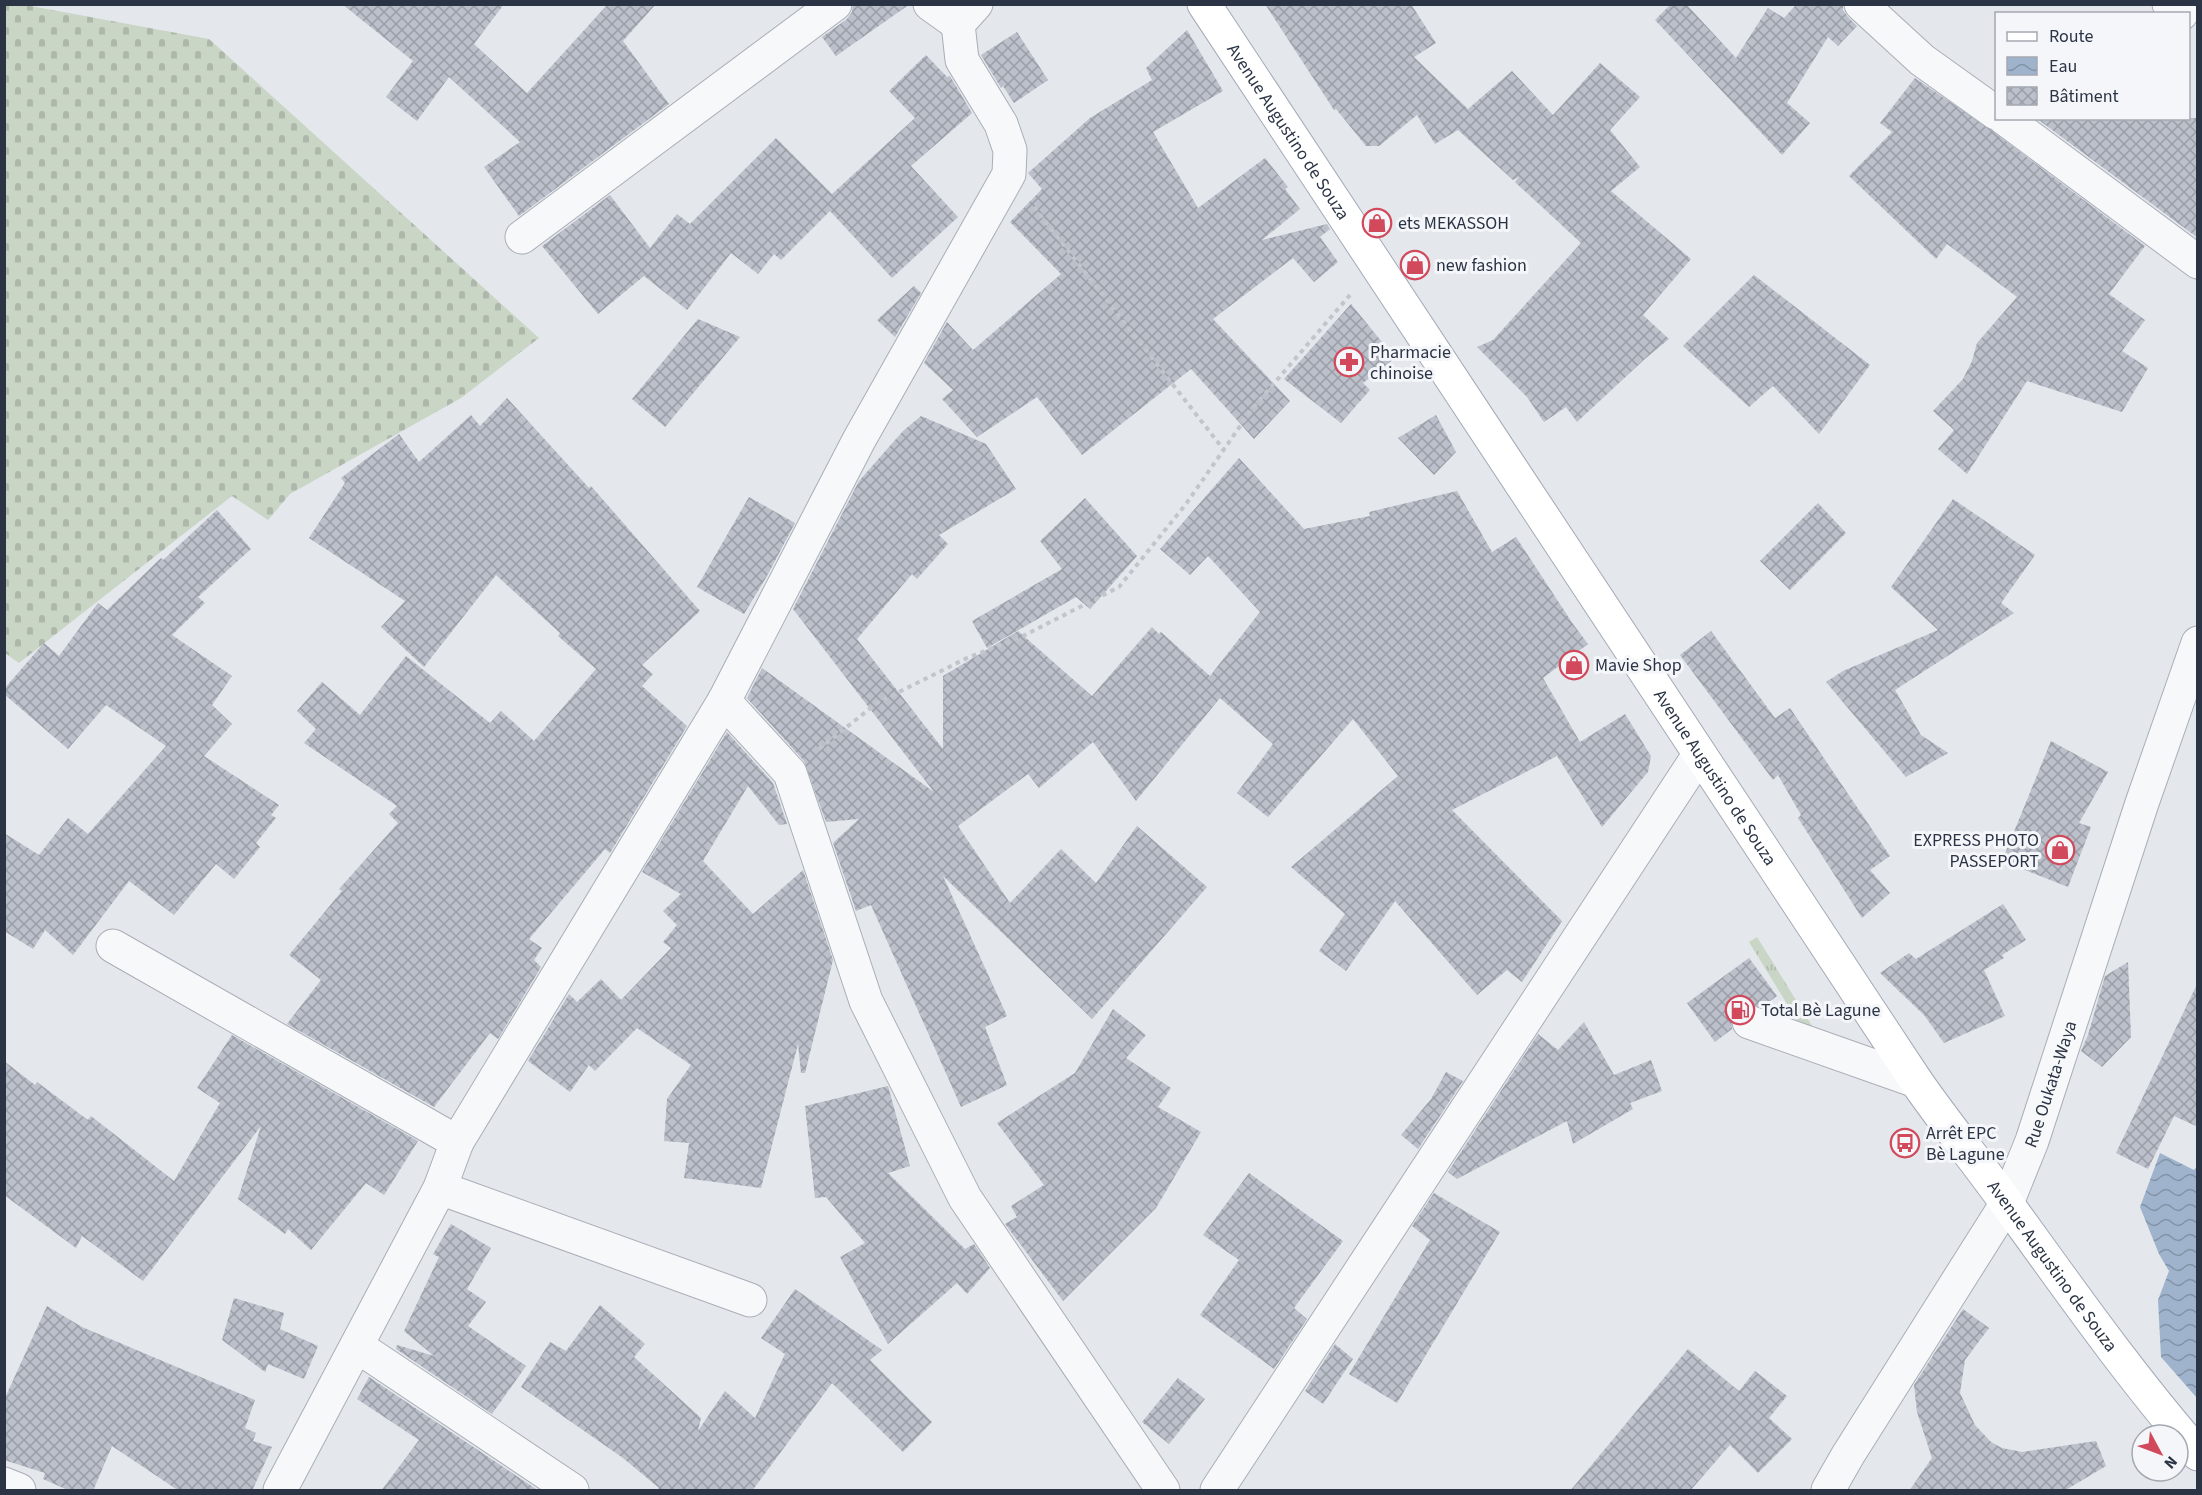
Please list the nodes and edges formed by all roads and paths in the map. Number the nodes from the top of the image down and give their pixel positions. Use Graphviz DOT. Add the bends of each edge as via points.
graph roads {
  1 [pos="835,4"];
  2 [pos="930,4"];
  3 [pos="1204,4"];
  4 [pos="1861,4"];
  5 [pos="967,14"];
  6 [pos="1995,112"];
  7 [pos="2007,120"];
  8 [pos="1009,174"];
  9 [pos="522,237"];
  10 [pos="2198,262"];
  11 [pos="1376,265"];
  12 [pos="1224,450"];
  13 [pos="2198,643"];
  14 [pos="724,701"];
  15 [pos="1699,755"];
  16 [pos="790,773"];
  17 [pos="113,946"];
  18 [pos="1749,1022"];
  19 [pos="1916,1081"];
  20 [pos="457,1142"];
  21 [pos="440,1188"];
  22 [pos="2007,1203"];
  23 [pos="750,1300"];
  24 [pos="357,1346"];
  25 [pos="2198,1454"];
  26 [pos="4,1484"];
  27 [pos="18,1491"];
  28 [pos="280,1491"];
  29 [pos="572,1491"];
  30 [pos="1163,1491"];
  31 [pos="1217,1491"];
  32 [pos="1828,1491"];
  1 -- 9 [label="street"];
  2 -- 5 [label="street"];
  3 -- 11 [label="main road, Avenue Augustino de Souza"];
  4 -- 6 [label="street" via="1922,60"];
  5 -- 8 [label="street" via="962,60 1001,124 1010,150"];
  7 -- 10 [label="street"];
  8 -- 12 [label="path"];
  8 -- 14 [label="street" via="859,440"];
  11 -- 12 [label="path" via="1252,409"];
  11 -- 15 [label="main road, Avenue Augustino de Souza"];
  12 -- 16 [label="path" via="1119,587 877,703"];
  13 -- 22 [label="street, Rue Oukata-Waya" via="2032,1141"];
  14 -- 16 [label="street"];
  14 -- 20 [label="street"];
  15 -- 19 [label="main road, Avenue Augustino de Souza"];
  15 -- 31 [label="street"];
  16 -- 30 [label="street" via="866,1001 965,1198"];
  17 -- 20 [label="street"];
  18 -- 19 [label="street"];
  19 -- 22 [label="main road, Avenue Augustino de Souza"];
  20 -- 21 [label="street"];
  21 -- 23 [label="street"];
  21 -- 24 [label="street"];
  22 -- 25 [label="main road, Avenue Augustino de Souza" via="2081,1308"];
  22 -- 32 [label="street, Rue Oukata-Waya"];
  24 -- 28 [label="street"];
  24 -- 29 [label="street"];
  26 -- 27 [label="street"];
}
